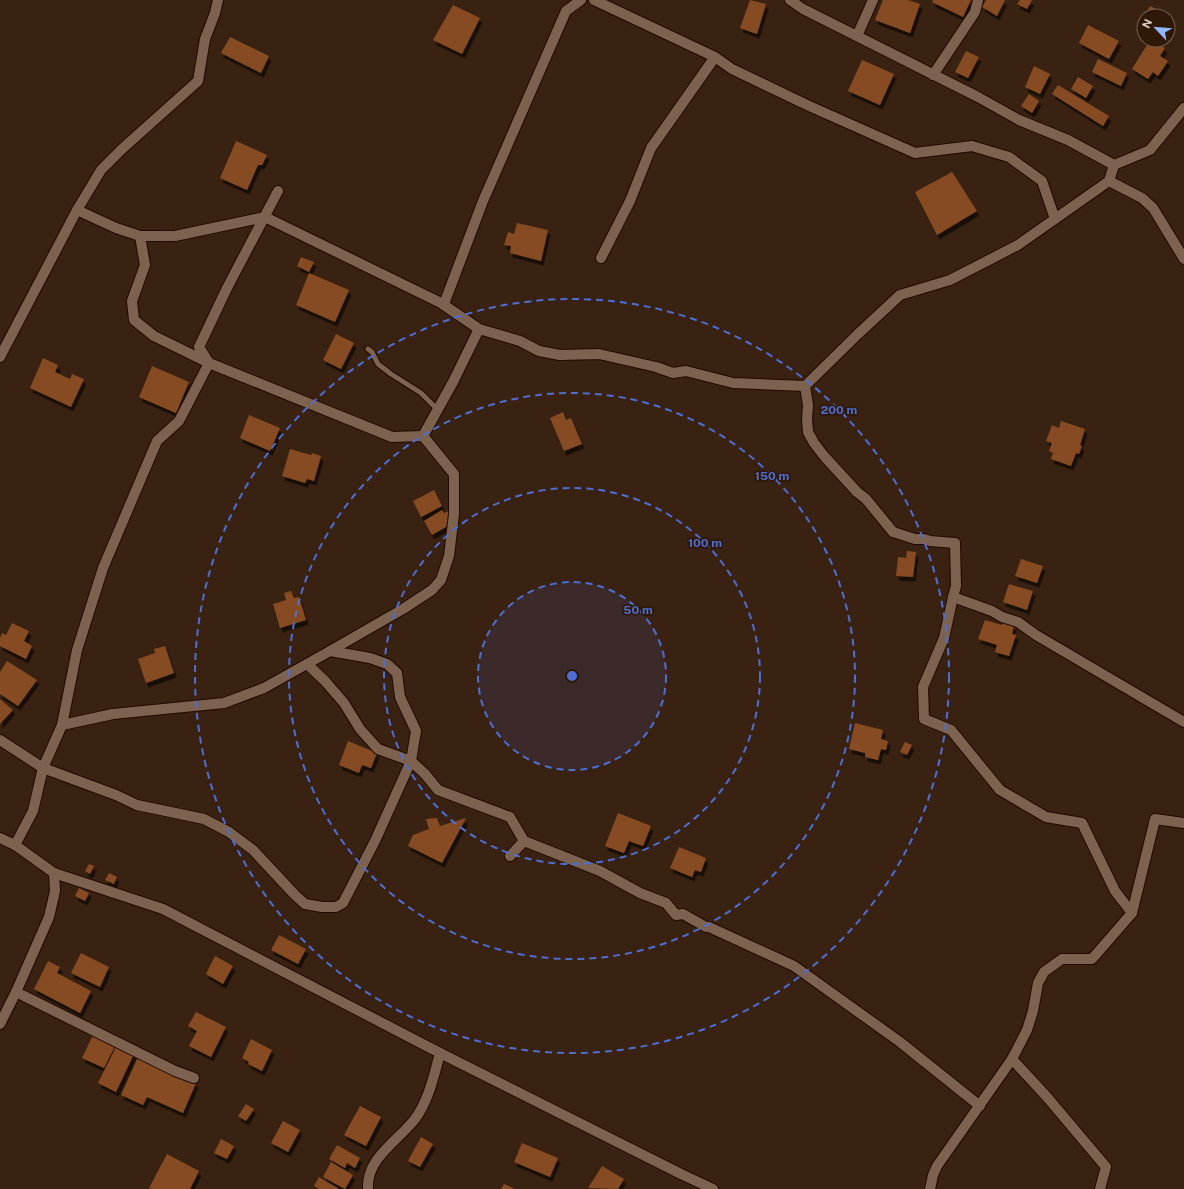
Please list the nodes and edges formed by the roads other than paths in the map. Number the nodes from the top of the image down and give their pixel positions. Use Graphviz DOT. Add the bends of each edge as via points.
graph roads {
  1 [pos="218,0"];
  2 [pos="580,0"];
  3 [pos="594,0"];
  4 [pos="790,0"];
  5 [pos="874,0"];
  6 [pos="978,0"];
  7 [pos="857,36"];
  8 [pos="715,57"];
  9 [pos="933,75"];
  10 [pos="1184,108"];
  11 [pos="1114,165"];
  12 [pos="1109,181"];
  13 [pos="278,191"];
  14 [pos="77,210"];
  15 [pos="265,217"];
  16 [pos="1055,219"];
  17 [pos="140,236"];
  18 [pos="601,258"];
  19 [pos="1184,259"];
  20 [pos="444,304"];
  21 [pos="479,329"];
  22 [pos="368,349"];
  23 [pos="0,357"];
  24 [pos="209,362"];
  25 [pos="805,386"];
  26 [pos="438,410"];
  27 [pos="423,436"];
  28 [pos="953,597"];
  29 [pos="330,651"];
  30 [pos="307,664"];
  31 [pos="1184,722"];
  32 [pos="62,725"];
  33 [pos="0,740"];
  34 [pos="412,761"];
  35 [pos="43,768"];
  36 [pos="1184,823"];
  37 [pos="0,838"];
  38 [pos="524,842"];
  39 [pos="15,845"];
  40 [pos="510,856"];
  41 [pos="54,872"];
  42 [pos="1132,913"];
  43 [pos="16,992"];
  44 [pos="0,1024"];
  45 [pos="440,1052"];
  46 [pos="1012,1060"];
  47 [pos="194,1078"];
  48 [pos="980,1106"];
  49 [pos="368,1189"];
  50 [pos="713,1189"];
  51 [pos="930,1189"];
  52 [pos="1100,1189"];
  1 -- 14 [label="street" via="205,39 198,81 101,170"];
  2 -- 20 [label="street" via="566,11 483,201"];
  3 -- 8 [label="street"];
  4 -- 7 [label="street"];
  5 -- 7 [label="street"];
  6 -- 9 [label="street" via="975,12"];
  7 -- 9 [label="street"];
  8 -- 16 [label="street" via="732,69 914,153 972,146 1009,157 1042,181"];
  8 -- 18 [label="street" via="651,148 630,200"];
  9 -- 11 [label="street" via="1019,120 1068,140"];
  10 -- 11 [label="street" via="1150,150"];
  11 -- 12 [label="street"];
  12 -- 16 [label="street"];
  12 -- 19 [label="street" via="1148,202"];
  13 -- 15 [label="street"];
  14 -- 17 [label="street"];
  14 -- 23 [label="street"];
  15 -- 17 [label="street" via="175,236"];
  15 -- 20 [label="street"];
  15 -- 24 [label="street" via="199,347"];
  16 -- 25 [label="street" via="1018,245 950,280 900,295"];
  17 -- 24 [label="street" via="145,265 132,301 134,320 154,336"];
  20 -- 21 [label="street"];
  21 -- 25 [label="street" via="520,341 540,351 560,355 599,354 673,373 686,371 746,385"];
  21 -- 26 [label="street"];
  22 -- 26 [label="lane" via="378,364 421,393"];
  24 -- 27 [label="street" via="392,436"];
  24 -- 32 [label="street" via="179,421 158,441 103,568 77,650"];
  25 -- 28 [label="street" via="808,432 814,443 893,532 915,539 955,544 956,586"];
  26 -- 27 [label="street"];
  27 -- 29 [label="street" via="454,474 454,514 445,571 432,590"];
  28 -- 31 [label="street" via="1018,622"];
  28 -- 42 [label="street" via="944,638 923,686 924,719 951,730 1000,790 1046,817 1082,823 1115,891"];
  29 -- 30 [label="street"];
  29 -- 34 [label="street" via="370,658 387,664 397,674 400,697 416,731"];
  30 -- 32 [label="street" via="264,688 224,703 113,714"];
  30 -- 34 [label="street" via="344,703 360,729 378,749"];
  32 -- 35 [label="street"];
  33 -- 35 [label="street"];
  34 -- 35 [label="street" via="343,903 322,908 305,904 253,850 229,832 204,819 136,804"];
  34 -- 38 [label="street" via="438,790 510,818"];
  35 -- 39 [label="street" via="33,810"];
  36 -- 42 [label="street" via="1155,819"];
  37 -- 39 [label="street"];
  38 -- 40 [label="street"];
  38 -- 48 [label="street" via="600,871 640,893 666,903 676,915 683,914 706,927 794,966 900,1042"];
  39 -- 41 [label="street"];
  41 -- 43 [label="street" via="55,891 49,917"];
  41 -- 45 [label="street" via="163,909"];
  42 -- 46 [label="street" via="1092,959 1062,959 1044,972 1038,983 1027,1030"];
  43 -- 44 [label="street"];
  43 -- 47 [label="street"];
  45 -- 49 [label="street" via="427,1096 415,1118 381,1154 373,1168"];
  45 -- 50 [label="street"];
  46 -- 48 [label="street"];
  46 -- 52 [label="street" via="1106,1167"];
  48 -- 51 [label="street" via="937,1166"];
}
